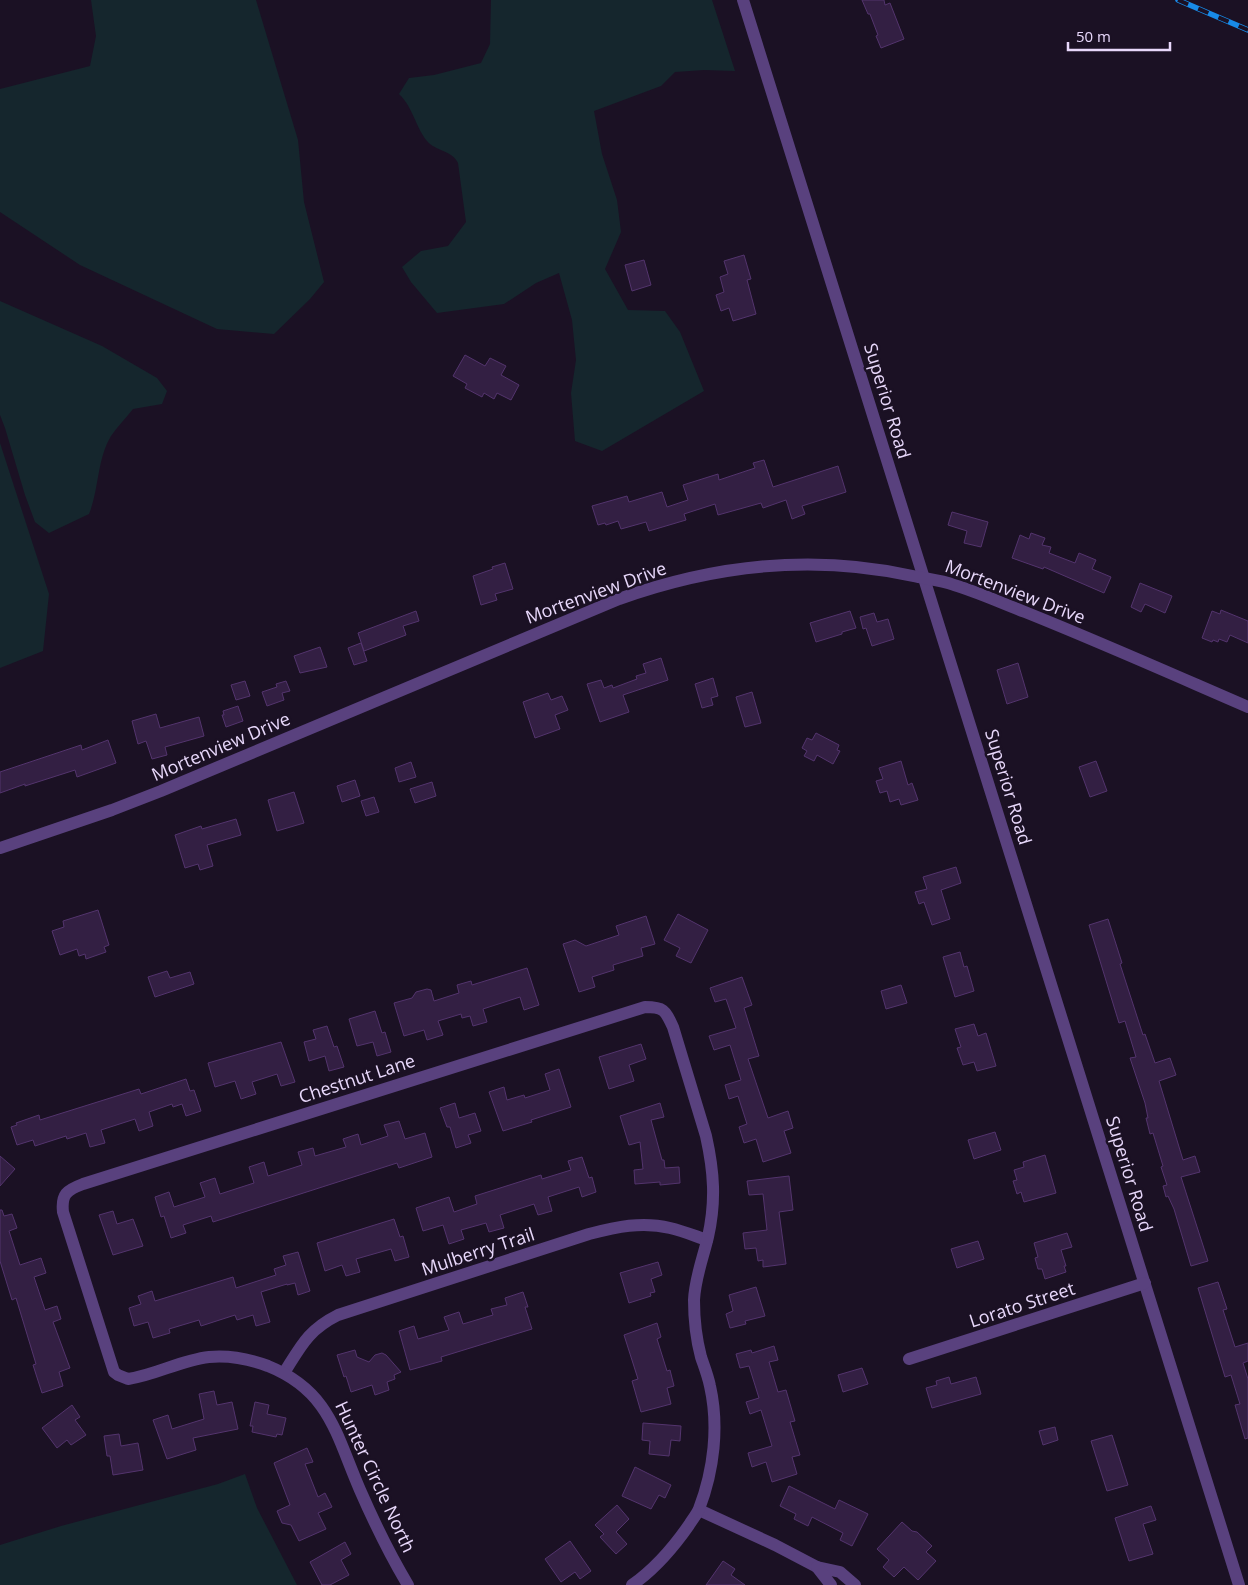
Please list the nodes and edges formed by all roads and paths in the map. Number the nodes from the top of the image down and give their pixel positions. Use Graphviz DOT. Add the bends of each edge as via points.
graph roads {
  1 [pos="742,0"];
  2 [pos="925,578"];
  3 [pos="1248,707"];
  4 [pos="0,848"];
  5 [pos="65,1194"];
  6 [pos="707,1240"];
  7 [pos="1145,1284"];
  8 [pos="909,1360"];
  9 [pos="284,1373"];
  10 [pos="699,1510"];
  11 [pos="817,1567"];
  12 [pos="1248,1582"];
  13 [pos="408,1585"];
  14 [pos="632,1585"];
  15 [pos="830,1585"];
  16 [pos="855,1585"];
  17 [pos="1240,1585"];
  1 -- 2 [label="street, Superior Road"];
  2 -- 3 [label="street, Mortenview Drive" via="953,584 1061,627"];
  2 -- 4 [label="street, Mortenview Drive" via="863,567 789,564 725,571 656,586 156,793"];
  2 -- 7 [label="street, Superior Road"];
  5 -- 6 [label="street, Chestnut Lane" via="83,1184 645,1007 662,1009 673,1027 710,1154 714,1194"];
  5 -- 9 [label="street, Hunter Circle North" via="63,1212 112,1367 118,1375 137,1378 209,1357 253,1360"];
  6 -- 9 [label="street, Mulberry Trail" via="669,1228 643,1225 625,1225 589,1234 324,1322 306,1338"];
  6 -- 10 [label="street" via="695,1286 695,1321 699,1350 710,1385 715,1432 710,1472"];
  7 -- 8 [label="street, Lorato Street"];
  7 -- 17 [label="street, Superior Road"];
  9 -- 13 [label="street, Hunter Circle North" via="306,1388 321,1404 338,1432 376,1525"];
  10 -- 11 [label="street"];
  10 -- 14 [label="street" via="668,1553"];
  11 -- 15 [label="street"];
  11 -- 16 [label="street" via="840,1572"];
  12 -- 17 [label="street"];
}
